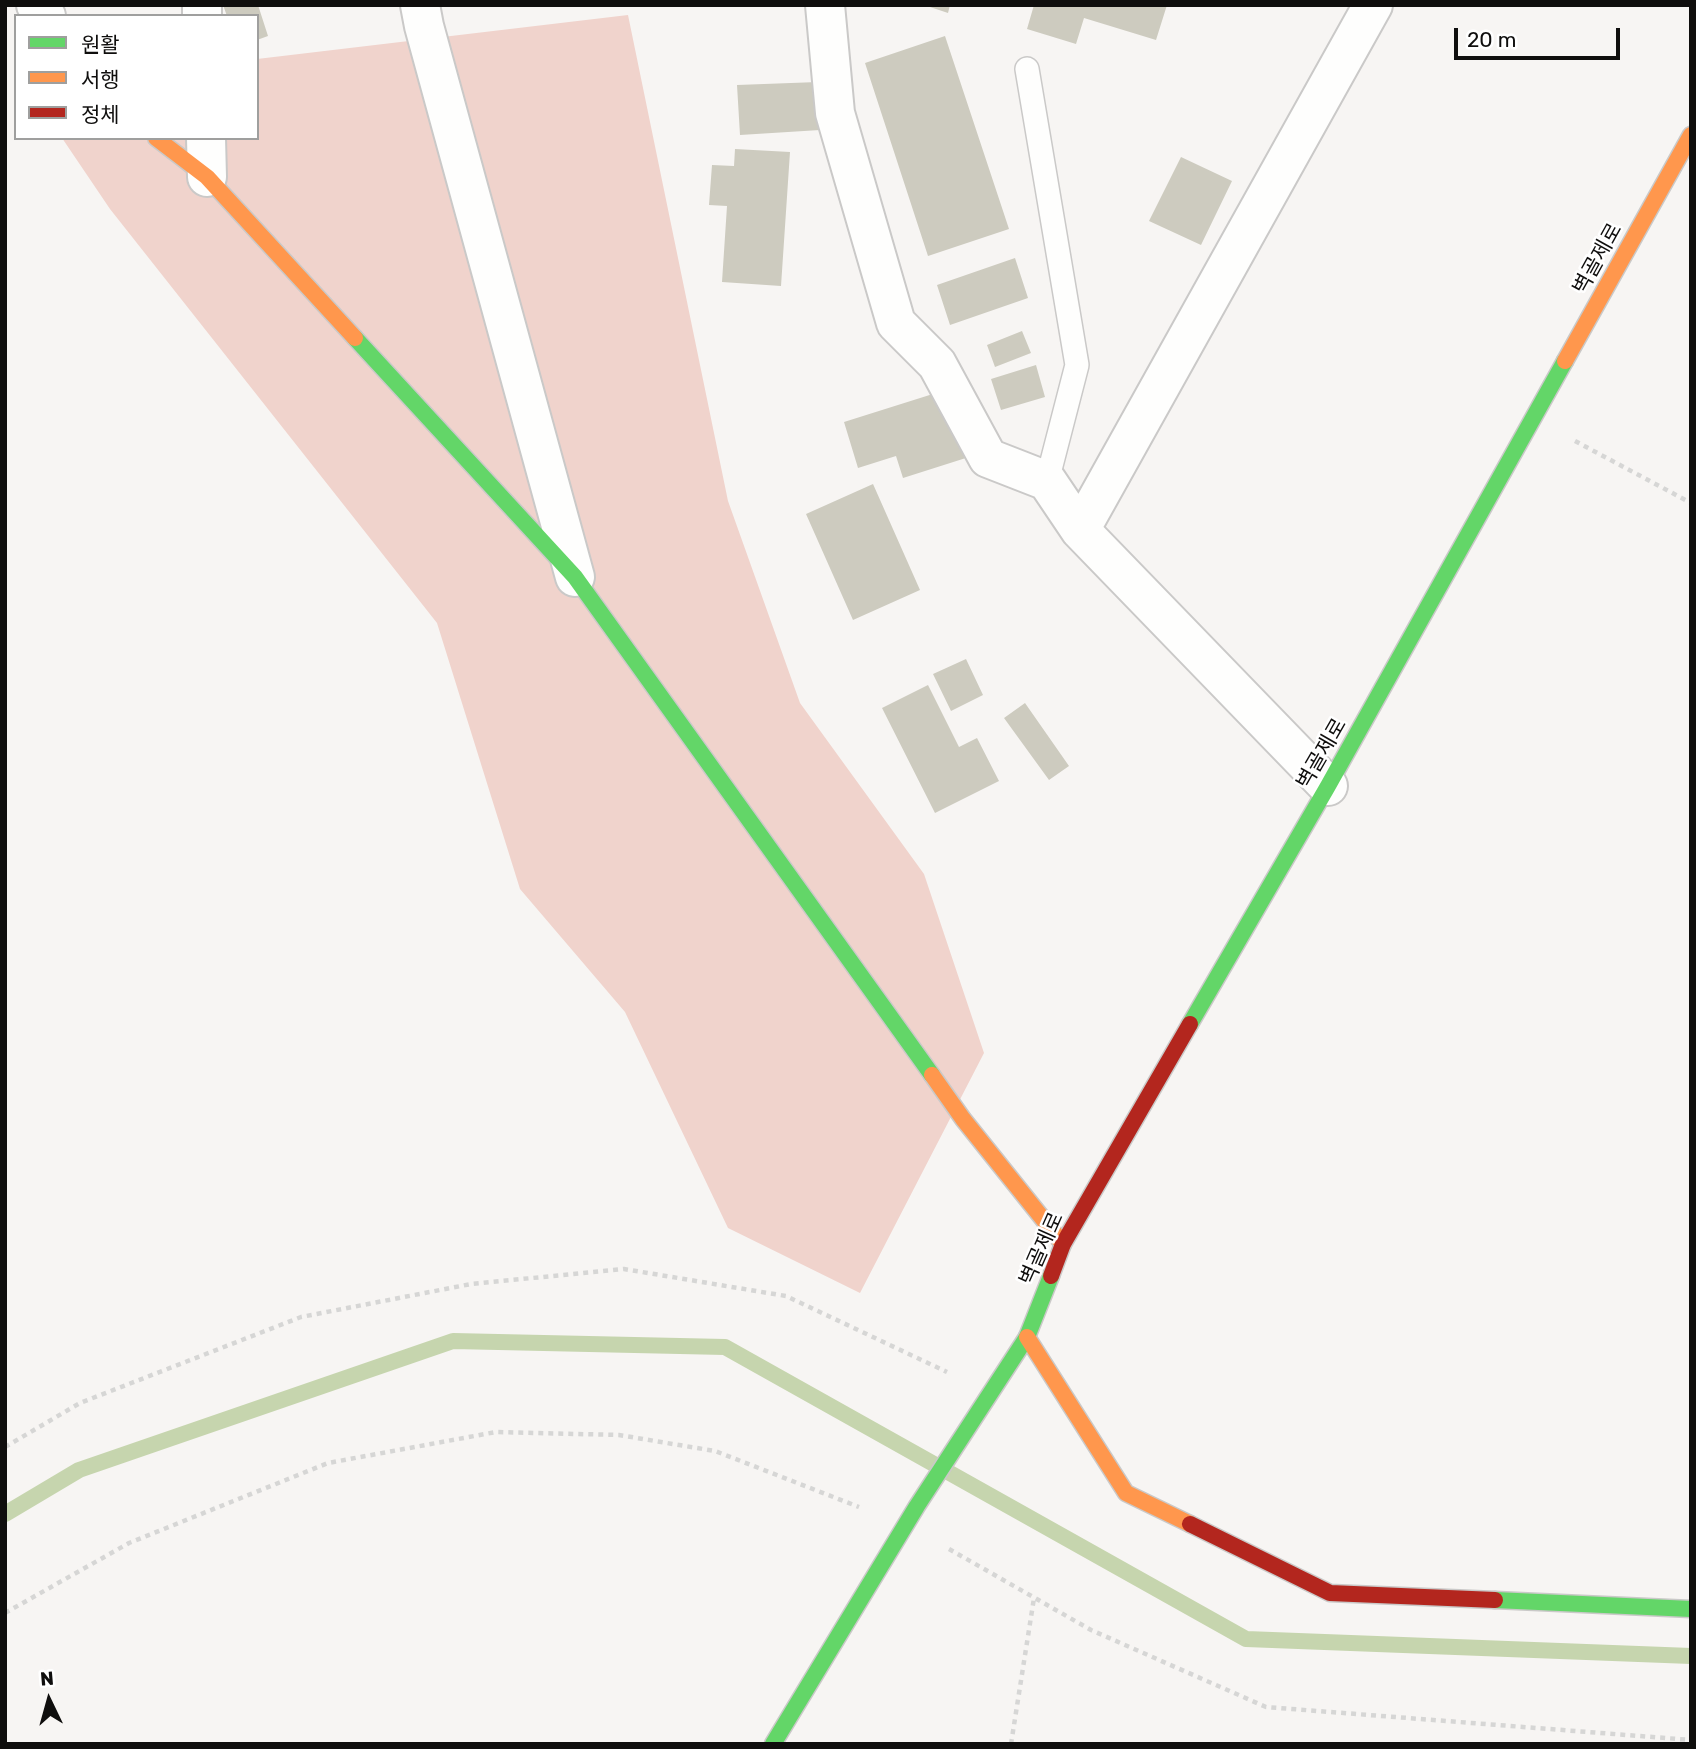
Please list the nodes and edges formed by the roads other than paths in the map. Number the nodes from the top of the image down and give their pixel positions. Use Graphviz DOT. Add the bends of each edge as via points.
graph roads {
  1 [pos="421,5"];
  2 [pos="825,5"];
  3 [pos="1373,5"];
  4 [pos="1027,69"];
  5 [pos="1691,135"];
  6 [pos="159,140"];
  7 [pos="206,140"];
  8 [pos="207,177"];
  9 [pos="1047,481"];
  10 [pos="1080,530"];
  11 [pos="575,577"];
  12 [pos="1328,786"];
  13 [pos="1063,1244"];
  14 [pos="1027,1337"];
  15 [pos="1691,1609"];
  16 [pos="773,1744"];
  1 -- 11 [label="street"];
  2 -- 9 [label="street" via="835,113 896,323 937,364 988,458"];
  3 -- 10 [label="street"];
  4 -- 9 [label="lane" via="1077,365"];
  5 -- 12 [label="street, 벽골제로"];
  6 -- 8 [label="street"];
  7 -- 8 [label="street"];
  8 -- 11 [label="street"];
  9 -- 10 [label="street"];
  10 -- 12 [label="street"];
  11 -- 13 [label="street" via="962,1119"];
  12 -- 13 [label="street, 벽골제로"];
  13 -- 14 [label="street, 벽골제로"];
  14 -- 15 [label="street" via="1126,1493 1331,1593"];
  14 -- 16 [label="street, 벽골제로"];
}
